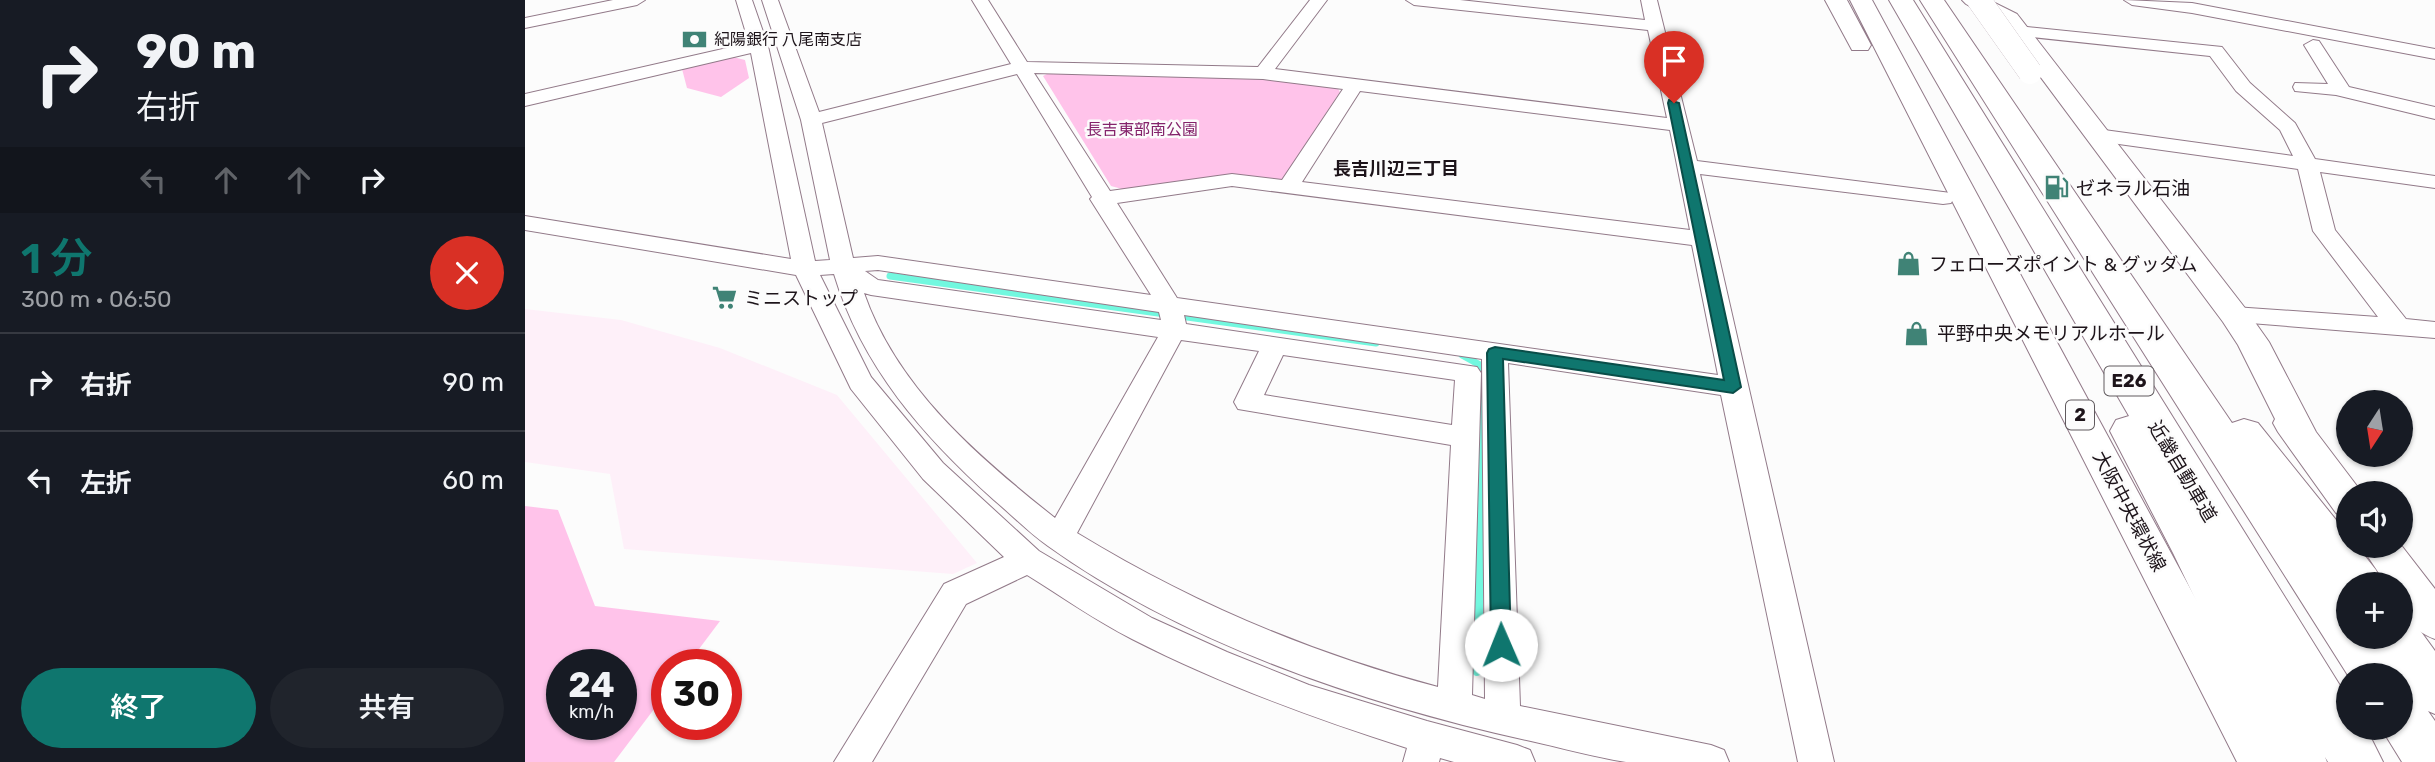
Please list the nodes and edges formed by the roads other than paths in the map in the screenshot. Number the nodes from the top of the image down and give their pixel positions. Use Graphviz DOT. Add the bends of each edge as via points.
graph roads {
  1 [pos="591,0"];
  2 [pos="637,0"];
  3 [pos="744,0"];
  4 [pos="771,0"];
  5 [pos="979,0"];
  6 [pos="1319,0"];
  7 [pos="1414,0"];
  8 [pos="1649,0"];
  9 [pos="1836,0"];
  10 [pos="1861,0"];
  11 [pos="1901,0"];
  12 [pos="1973,0"];
  13 [pos="1979,0"];
  14 [pos="2140,1"];
  15 [pos="1935,3"];
  16 [pos="546,4"];
  17 [pos="525,13"];
  18 [pos="525,23"];
  19 [pos="1654,26"];
  20 [pos="2018,31"];
  21 [pos="2313,45"];
  22 [pos="758,46"];
  23 [pos="2435,54"];
  24 [pos="1938,63"];
  25 [pos="1021,67"];
  26 [pos="2435,69"];
  27 [pos="1263,73"];
  28 [pos="1356,83"];
  29 [pos="2302,87"];
  30 [pos="2343,92"];
  31 [pos="525,100"];
  32 [pos="2429,111"];
  33 [pos="811,120"];
  34 [pos="1679,125"];
  35 [pos="2435,131"];
  36 [pos="2097,135"];
  37 [pos="2307,163"];
  38 [pos="1688,166"];
  39 [pos="2435,182"];
  40 [pos="1288,187"];
  41 [pos="2062,197"];
  42 [pos="1943,198"];
  43 [pos="1101,199"];
  44 [pos="525,223"];
  45 [pos="1703,239"];
  46 [pos="841,266"];
  47 [pos="805,269"];
  48 [pos="2234,315"];
  49 [pos="1172,317"];
  50 [pos="2400,329"];
  51 [pos="2435,330"];
  52 [pos="1275,344"];
  53 [pos="1495,353"];
  54 [pos="1733,387"];
  55 [pos="1465,437"];
  56 [pos="2093,440"];
  57 [pos="2303,441"];
  58 [pos="2336,485"];
  59 [pos="1059,538"];
  60 [pos="2389,558"];
  61 [pos="1028,560"];
  62 [pos="2351,572"];
  63 [pos="2336,616"];
  64 [pos="2435,621"];
  65 [pos="2405,649"];
  66 [pos="2435,691"];
  67 [pos="1454,707"];
  68 [pos="1503,719"];
  69 [pos="2413,733"];
  70 [pos="1424,750"];
  71 [pos="1478,757"];
  72 [pos="852,762"];
  73 [pos="1517,762"];
  74 [pos="1711,762"];
  75 [pos="1817,762"];
  76 [pos="2261,762"];
  77 [pos="2301,762"];
  78 [pos="2357,762"];
  79 [pos="2432,762"];
  1 -- 16 [label="street"];
  2 -- 18 [label="street"];
  3 -- 22 [label="street"];
  4 -- 33 [label="street"];
  5 -- 25 [label="street"];
  6 -- 27 [label="street"];
  7 -- 19 [label="street"];
  8 -- 19 [label="street"];
  9 -- 42 [label="main road"];
  10 -- 56 [label="main road, 大阪中央環状線 / 2"];
  11 -- 24 [label="highway, 近畿自動車道 / E26"];
  12 -- 20 [label="main road" via="2003,15"];
  13 -- 57 [label="main road, bridge"];
  14 -- 21 [label="street" via="2216,22 2273,30"];
  14 -- 23 [label="street"];
  15 -- 41 [label="highway, E26"];
  16 -- 17 [label="street"];
  19 -- 34 [label="street"];
  20 -- 36 [label="main road"];
  20 -- 37 [label="street" via="2217,51 2243,87 2288,127"];
  21 -- 26 [label="street"];
  21 -- 30 [label="street"];
  22 -- 31 [label="street"];
  22 -- 47 [label="street"];
  24 -- 77 [label="highway" via="1968,131 2193,548"];
  24 -- 78 [label="highway, 近畿自動車道 / E26"];
  25 -- 27 [label="street"];
  25 -- 33 [label="street"];
  25 -- 43 [label="street"];
  27 -- 28 [label="street"];
  28 -- 34 [label="street"];
  28 -- 40 [label="street"];
  29 -- 30 [label="street"];
  30 -- 32 [label="street"];
  32 -- 35 [label="street"];
  33 -- 46 [label="street"];
  34 -- 38 [label="street"];
  36 -- 37 [label="street"];
  36 -- 48 [label="main road"];
  37 -- 39 [label="street"];
  37 -- 50 [label="street" via="2324,231"];
  38 -- 42 [label="street"];
  38 -- 45 [label="street"];
  40 -- 43 [label="street" via="1232,180"];
  40 -- 45 [label="street"];
  41 -- 62 [label="highway"];
  41 -- 63 [label="highway, E26"];
  42 -- 56 [label="main road" via="2031,371"];
  43 -- 49 [label="street"];
  44 -- 47 [label="street"];
  45 -- 54 [label="street"];
  46 -- 47 [label="street"];
  46 -- 49 [label="street" via="871,287"];
  46 -- 59 [label="street" via="865,325 896,380 970,463"];
  47 -- 61 [label="street" via="860,382 933,471"];
  48 -- 50 [label="street"];
  48 -- 57 [label="main road" via="2253,342"];
  49 -- 52 [label="street"];
  49 -- 53 [label="street"];
  49 -- 59 [label="street"];
  50 -- 51 [label="street"];
  52 -- 55 [label="street" via="1468,373"];
  52 -- 55 [label="street" via="1247,401"];
  53 -- 54 [label="street"];
  53 -- 68 [label="street"];
  54 -- 75 [label="street"];
  55 -- 67 [label="street"];
  56 -- 76 [label="main road, 大阪中央環状線 / 2"];
  57 -- 58 [label="main road"];
  59 -- 67 [label="street" via="1200,616 1295,656"];
  60 -- 64 [label="main road"];
  61 -- 70 [label="street" via="1141,628"];
  61 -- 72 [label="street" via="955,594"];
  65 -- 66 [label="highway"];
  67 -- 68 [label="street"];
  68 -- 74 [label="street"];
  69 -- 79 [label="highway"];
  70 -- 71 [label="street"];
  71 -- 73 [label="street"];
}
